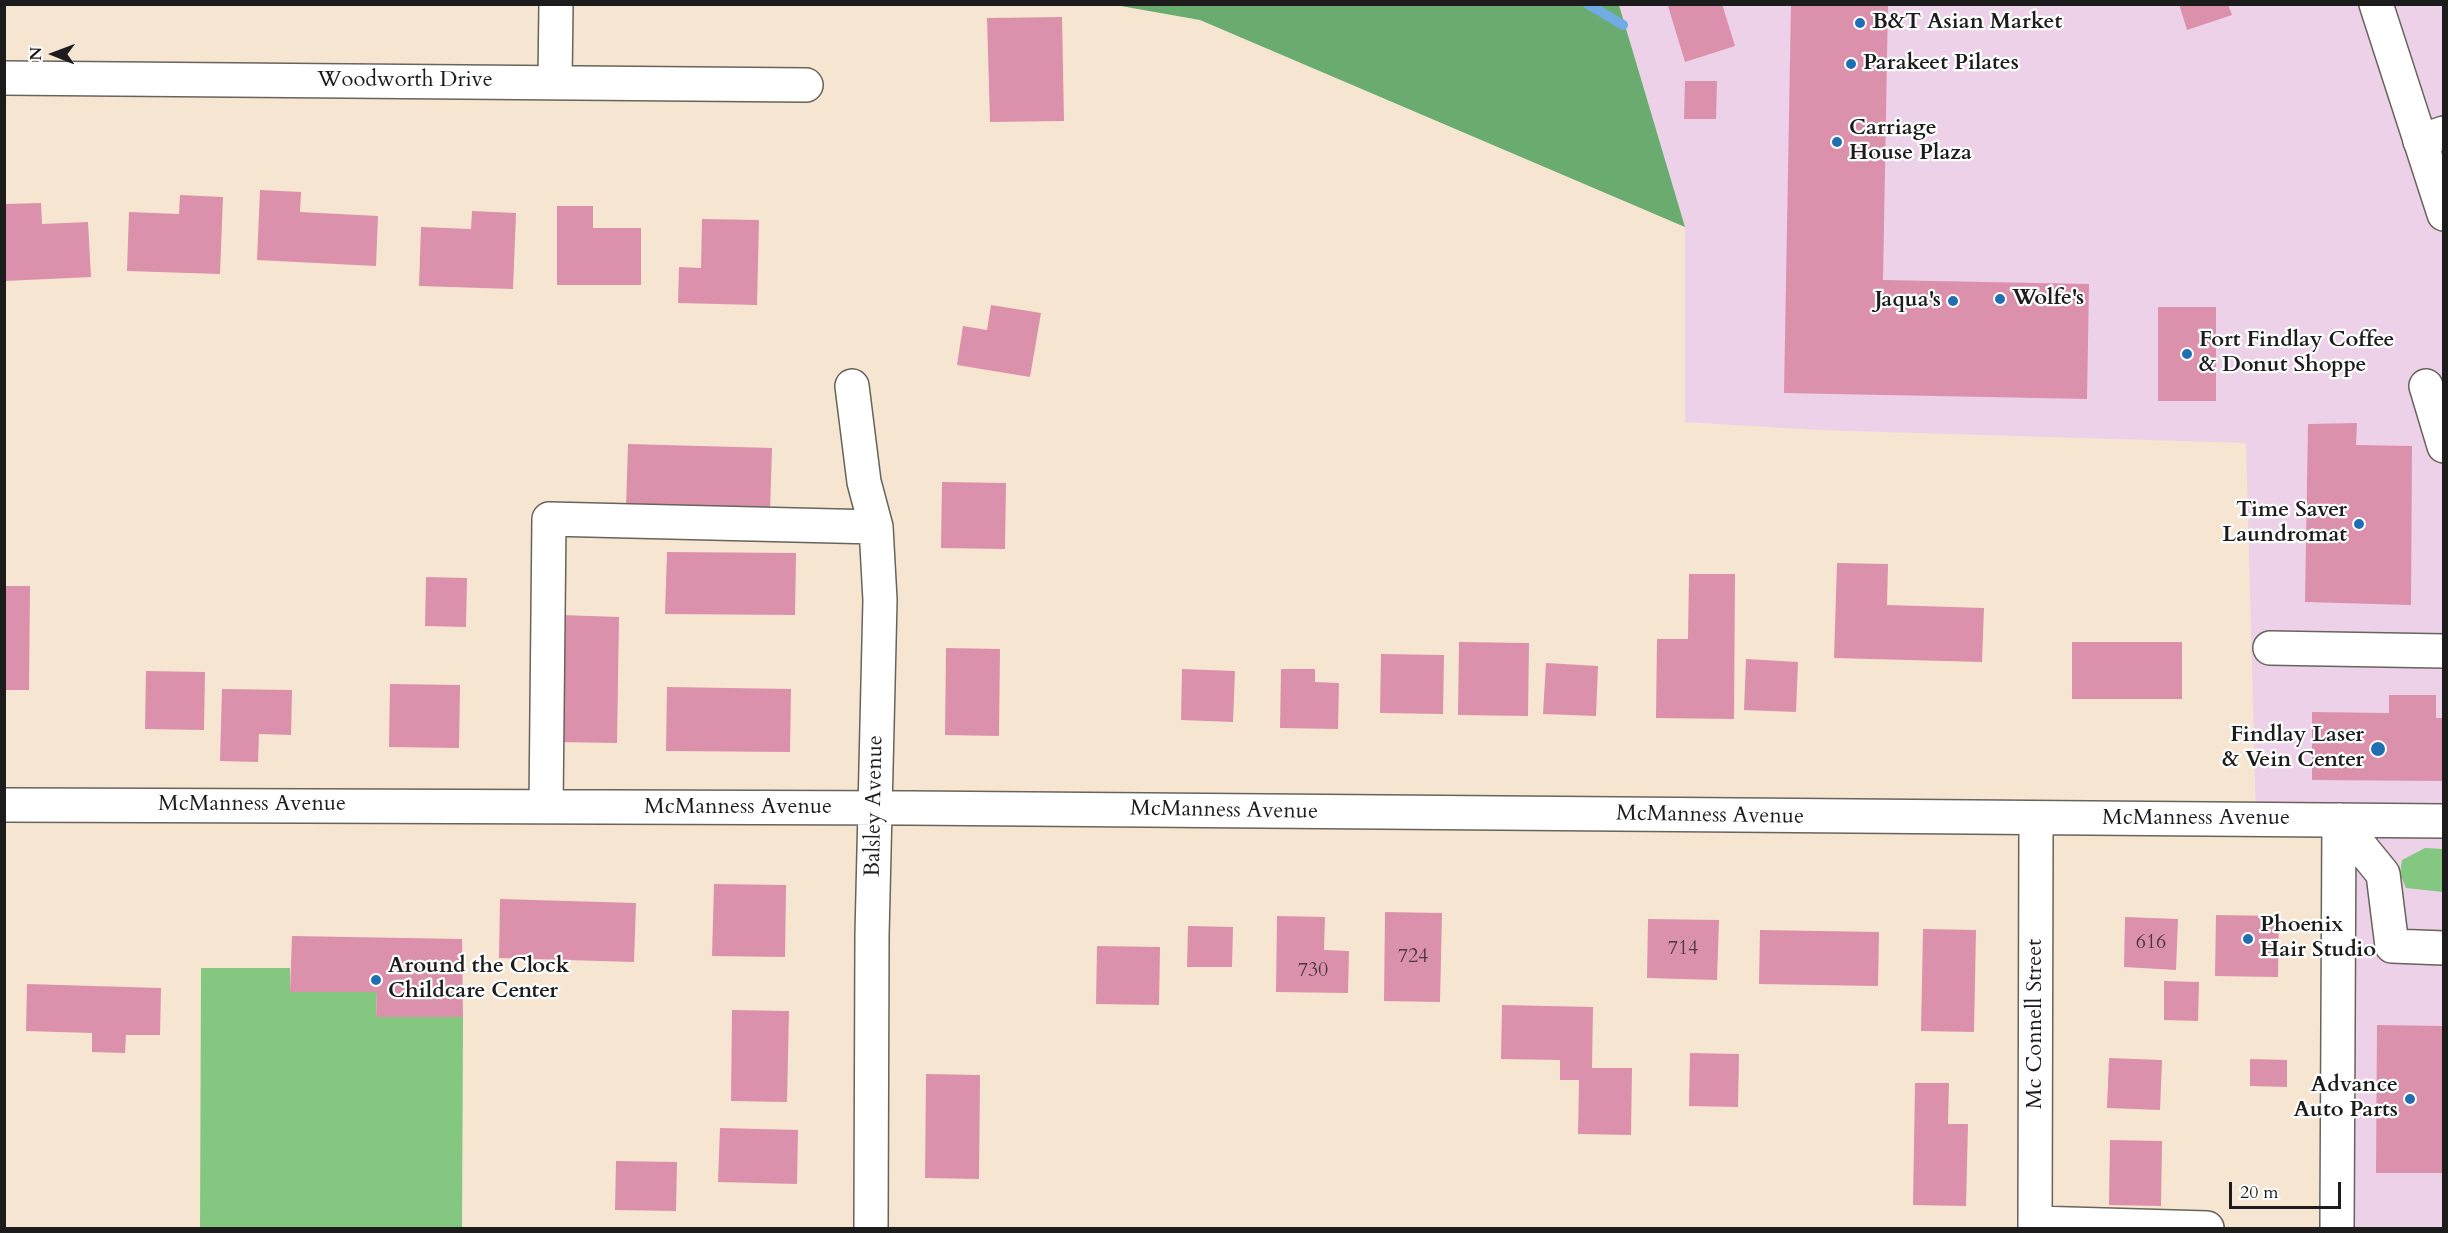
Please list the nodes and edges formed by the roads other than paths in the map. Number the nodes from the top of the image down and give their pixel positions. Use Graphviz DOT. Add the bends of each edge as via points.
graph roads {
  1 [pos="556,4"];
  2 [pos="2376,4"];
  3 [pos="4,78"];
  4 [pos="555,82"];
  5 [pos="806,85"];
  6 [pos="2432,137"];
  7 [pos="2444,214"];
  8 [pos="852,386"];
  9 [pos="2426,386"];
  10 [pos="2444,446"];
  11 [pos="876,527"];
  12 [pos="2270,648"];
  13 [pos="2444,651"];
  14 [pos="4,805"];
  15 [pos="546,807"];
  16 [pos="875,808"];
  17 [pos="2036,819"];
  18 [pos="2339,820"];
  19 [pos="2444,821"];
  20 [pos="2444,948"];
  21 [pos="2035,1226"];
  22 [pos="871,1228"];
  23 [pos="2206,1228"];
  24 [pos="2337,1228"];
  1 -- 4 [label="main road"];
  2 -- 6 [label="main road"];
  3 -- 4 [label="main road, Woodworth Drive"];
  4 -- 5 [label="main road, Woodworth Drive"];
  6 -- 7 [label="main road"];
  8 -- 11 [label="main road, Balsley Avenue" via="864,482"];
  9 -- 10 [label="main road"];
  11 -- 15 [label="main road" via="549,519"];
  11 -- 16 [label="main road, Balsley Avenue" via="880,600"];
  12 -- 13 [label="main road"];
  14 -- 15 [label="main road, McManness Avenue"];
  15 -- 16 [label="main road, McManness Avenue"];
  16 -- 17 [label="main road, McManness Avenue"];
  16 -- 22 [label="main road, Balsley Avenue"];
  17 -- 18 [label="main road, McManness Avenue"];
  17 -- 21 [label="main road, Mc Connell Street"];
  18 -- 19 [label="main road, McManness Avenue"];
  18 -- 20 [label="main road" via="2383,874 2392,946"];
  18 -- 24 [label="main road"];
  21 -- 23 [label="main road"];
}
